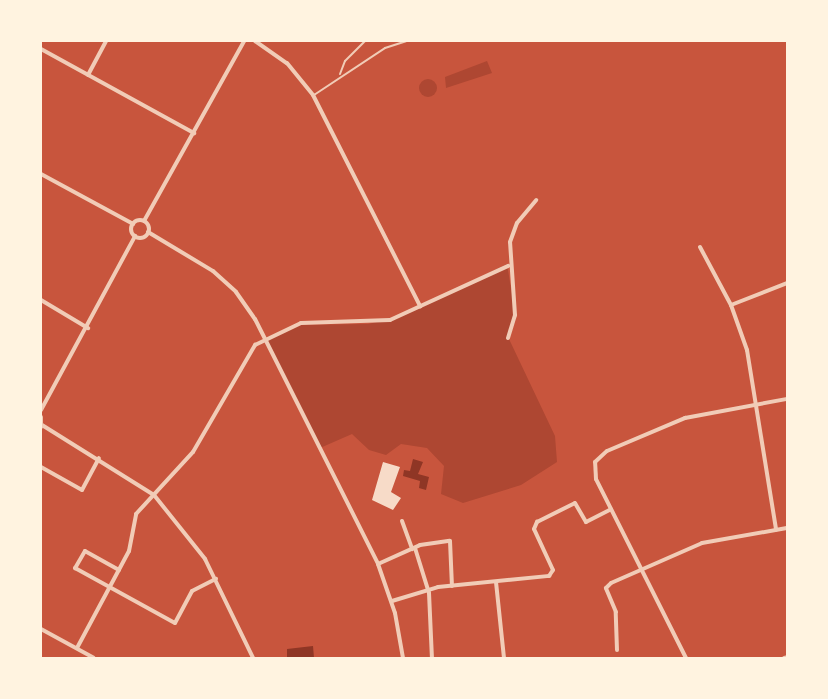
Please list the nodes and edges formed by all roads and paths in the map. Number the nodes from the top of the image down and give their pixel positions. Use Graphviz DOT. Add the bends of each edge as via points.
graph roads {
  1 [pos="106,41"];
  2 [pos="244,41"];
  3 [pos="255,41"];
  4 [pos="365,41"];
  5 [pos="406,41"];
  6 [pos="41,49"];
  7 [pos="340,74"];
  8 [pos="88,75"];
  9 [pos="313,95"];
  10 [pos="194,134"];
  11 [pos="41,174"];
  12 [pos="536,200"];
  13 [pos="144,221"];
  14 [pos="133,224"];
  15 [pos="148,232"];
  16 [pos="135,236"];
  17 [pos="700,247"];
  18 [pos="508,266"];
  19 [pos="787,283"];
  20 [pos="41,300"];
  21 [pos="420,306"];
  22 [pos="731,306"];
  23 [pos="88,328"];
  24 [pos="265,338"];
  25 [pos="508,338"];
  26 [pos="787,399"];
  27 [pos="756,404"];
  28 [pos="41,410"];
  29 [pos="41,417"];
  30 [pos="42,426"];
  31 [pos="99,458"];
  32 [pos="41,467"];
  33 [pos="154,495"];
  34 [pos="611,509"];
  35 [pos="402,521"];
  36 [pos="787,528"];
  37 [pos="776,530"];
  38 [pos="413,548"];
  39 [pos="378,564"];
  40 [pos="119,570"];
  41 [pos="643,572"];
  42 [pos="216,579"];
  43 [pos="496,582"];
  44 [pos="110,586"];
  45 [pos="452,586"];
  46 [pos="428,590"];
  47 [pos="392,601"];
  48 [pos="41,629"];
  49 [pos="77,648"];
  50 [pos="617,650"];
  51 [pos="94,658"];
  52 [pos="253,658"];
  53 [pos="403,658"];
  54 [pos="432,658"];
  55 [pos="504,658"];
  56 [pos="686,658"];
  1 -- 8 [label="street"];
  2 -- 10 [label="street"];
  3 -- 9 [label="street" via="287,63"];
  4 -- 7 [label="lane" via="345,61"];
  5 -- 7 [label="lane" via="385,48"];
  6 -- 8 [label="street"];
  7 -- 9 [label="lane"];
  8 -- 10 [label="street"];
  9 -- 21 [label="street"];
  10 -- 13 [label="street"];
  11 -- 14 [label="street"];
  12 -- 18 [label="street" via="513,233"];
  13 -- 14 [label="street"];
  13 -- 15 [label="street"];
  14 -- 16 [label="street"];
  15 -- 16 [label="street"];
  15 -- 24 [label="street" via="223,279 247,306"];
  16 -- 23 [label="street"];
  17 -- 22 [label="street"];
  18 -- 21 [label="street"];
  18 -- 25 [label="street" via="515,315"];
  19 -- 22 [label="street"];
  20 -- 23 [label="street"];
  21 -- 24 [label="street" via="376,323 302,323"];
  22 -- 27 [label="street" via="748,350"];
  23 -- 28 [label="street"];
  24 -- 33 [label="street" via="246,356 193,452"];
  24 -- 39 [label="street"];
  26 -- 27 [label="street"];
  27 -- 34 [label="street" via="685,418 607,452 593,469"];
  27 -- 37 [label="street"];
  29 -- 30 [label="street"];
  30 -- 31 [label="street"];
  31 -- 32 [label="street" via="82,490"];
  31 -- 33 [label="street"];
  33 -- 40 [label="street" via="136,514 132,543"];
  33 -- 42 [label="street" via="194,542"];
  34 -- 41 [label="street"];
  34 -- 43 [label="street" via="586,522 575,503 537,522 534,529 553,570 549,576"];
  35 -- 38 [label="street"];
  36 -- 37 [label="street"];
  37 -- 41 [label="street" via="702,543"];
  38 -- 39 [label="street"];
  38 -- 45 [label="street" via="450,541"];
  38 -- 46 [label="street"];
  39 -- 47 [label="street"];
  40 -- 44 [label="street"];
  40 -- 44 [label="street" via="85,551 76,568"];
  41 -- 50 [label="street" via="632,573 606,588 616,612"];
  41 -- 56 [label="street"];
  42 -- 44 [label="street" via="192,591 175,623"];
  42 -- 52 [label="street"];
  43 -- 45 [label="street"];
  43 -- 55 [label="street"];
  44 -- 49 [label="street"];
  45 -- 46 [label="street"];
  46 -- 47 [label="street"];
  46 -- 54 [label="street"];
  47 -- 53 [label="street"];
  48 -- 49 [label="street"];
  49 -- 51 [label="street"];
}
